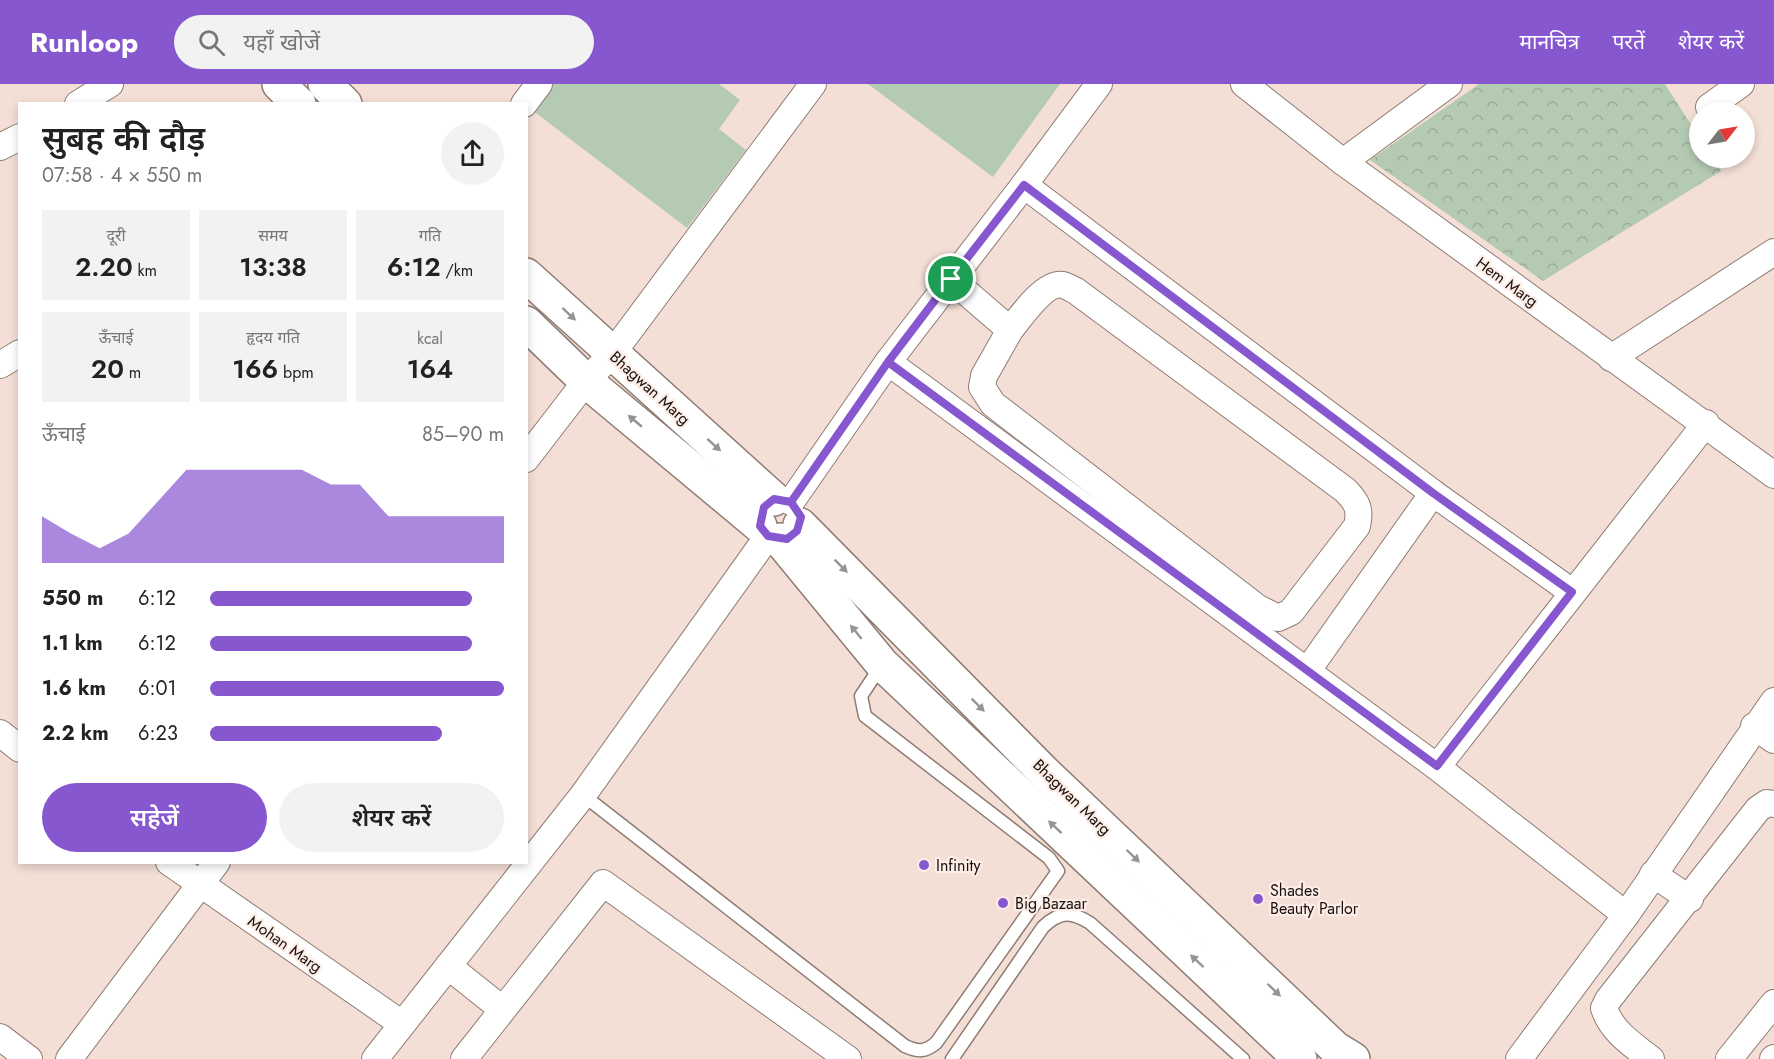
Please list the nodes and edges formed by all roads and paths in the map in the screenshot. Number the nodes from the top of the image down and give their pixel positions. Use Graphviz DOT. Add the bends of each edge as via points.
graph roads {
  1 [pos="110,84"];
  2 [pos="279,84"];
  3 [pos="325,84"];
  4 [pos="539,84"];
  5 [pos="813,84"];
  6 [pos="1099,84"];
  7 [pos="1244,84"];
  8 [pos="1449,84"];
  9 [pos="1741,84"];
  10 [pos="81,102"];
  11 [pos="297,102"];
  12 [pos="343,102"];
  13 [pos="526,102"];
  14 [pos="1716,102"];
  15 [pos="18,138"];
  16 [pos="0,147"];
  17 [pos="1343,162"];
  18 [pos="1024,185"];
  19 [pos="1774,252"];
  20 [pos="528,277"];
  21 [pos="951,279"];
  22 [pos="528,325"];
  23 [pos="1010,330"];
  24 [pos="18,354"];
  25 [pos="612,354"];
  26 [pos="1611,358"];
  27 [pos="888,362"];
  28 [pos="0,365"];
  29 [pos="586,381"];
  30 [pos="1706,423"];
  31 [pos="528,456"];
  32 [pos="1774,475"];
  33 [pos="1433,493"];
  34 [pos="779,521"];
  35 [pos="1572,592"];
  36 [pos="882,664"];
  37 [pos="1308,670"];
  38 [pos="1774,701"];
  39 [pos="0,733"];
  40 [pos="1764,733"];
  41 [pos="18,747"];
  42 [pos="1437,766"];
  43 [pos="583,795"];
  44 [pos="1774,804"];
  45 [pos="172,864"];
  46 [pos="216,864"];
  47 [pos="1653,874"];
  48 [pos="200,885"];
  49 [pos="1690,899"];
  50 [pos="1626,915"];
  51 [pos="448,966"];
  52 [pos="1774,1003"];
  53 [pos="502,1009"];
  54 [pos="402,1024"];
  55 [pos="0,1037"];
  56 [pos="29,1059"];
  57 [pos="69,1059"];
  58 [pos="375,1059"];
  59 [pos="464,1059"];
  60 [pos="848,1059"];
  61 [pos="952,1059"];
  62 [pos="1243,1059"];
  63 [pos="1300,1059"];
  64 [pos="1353,1059"];
  65 [pos="1519,1059"];
  66 [pos="1651,1059"];
  67 [pos="1729,1059"];
  1 -- 10 [label="street"];
  2 -- 11 [label="street"];
  3 -- 12 [label="street"];
  4 -- 13 [label="street"];
  5 -- 25 [label="street"];
  6 -- 18 [label="street"];
  7 -- 17 [label="street, Hem Marg"];
  8 -- 17 [label="street"];
  9 -- 14 [label="street"];
  15 -- 16 [label="street"];
  17 -- 26 [label="street, Hem Marg"];
  18 -- 21 [label="street"];
  18 -- 33 [label="street"];
  19 -- 26 [label="street"];
  20 -- 25 [label="street, Bhagwan Marg, one-way"];
  21 -- 23 [label="street"];
  21 -- 27 [label="street"];
  22 -- 29 [label="street, Bhagwan Marg"];
  23 -- 23 [label="street" via="1050,287 1061,284 1076,291 1345,490 1360,513 1357,526 1291,612 1278,618 1258,608 993,404 982,387 984,376"];
  24 -- 28 [label="street"];
  25 -- 29 [label="street"];
  25 -- 34 [label="street, Bhagwan Marg, one-way"];
  26 -- 30 [label="street, Hem Marg"];
  27 -- 34 [label="street"];
  27 -- 37 [label="street"];
  29 -- 31 [label="street"];
  34 -- 29 [label="street, Bhagwan Marg, one-way"];
  30 -- 32 [label="street, Hem Marg"];
  30 -- 35 [label="street"];
  33 -- 35 [label="street"];
  33 -- 37 [label="street"];
  36 -- 34 [label="street, Bhagwan Marg, one-way"];
  34 -- 43 [label="street"];
  34 -- 64 [label="street, Bhagwan Marg, one-way" via="1335,1048"];
  35 -- 42 [label="street"];
  36 -- 43 [label="lane" via="861,696 865,716 1049,858 1058,871 929,1049 918,1051 905,1046"];
  63 -- 36 [label="street, Bhagwan Marg, one-way"];
  37 -- 42 [label="street"];
  38 -- 40 [label="street"];
  39 -- 41 [label="street"];
  40 -- 47 [label="street"];
  42 -- 50 [label="street"];
  43 -- 51 [label="street"];
  44 -- 49 [label="street" via="1767,803 1758,809"];
  45 -- 48 [label="street, Mohan Marg"];
  46 -- 48 [label="street"];
  47 -- 49 [label="street"];
  47 -- 50 [label="street"];
  48 -- 54 [label="street, Mohan Marg"];
  48 -- 57 [label="street"];
  49 -- 66 [label="street" via="1604,1008 1614,1027"];
  50 -- 65 [label="street"];
  51 -- 53 [label="street"];
  51 -- 54 [label="street"];
  52 -- 67 [label="street"];
  53 -- 59 [label="street"];
  53 -- 60 [label="street" via="603,883"];
  54 -- 58 [label="street"];
  55 -- 56 [label="street"];
  61 -- 62 [label="lane" via="1043,927 1067,912 1090,923"];
}
